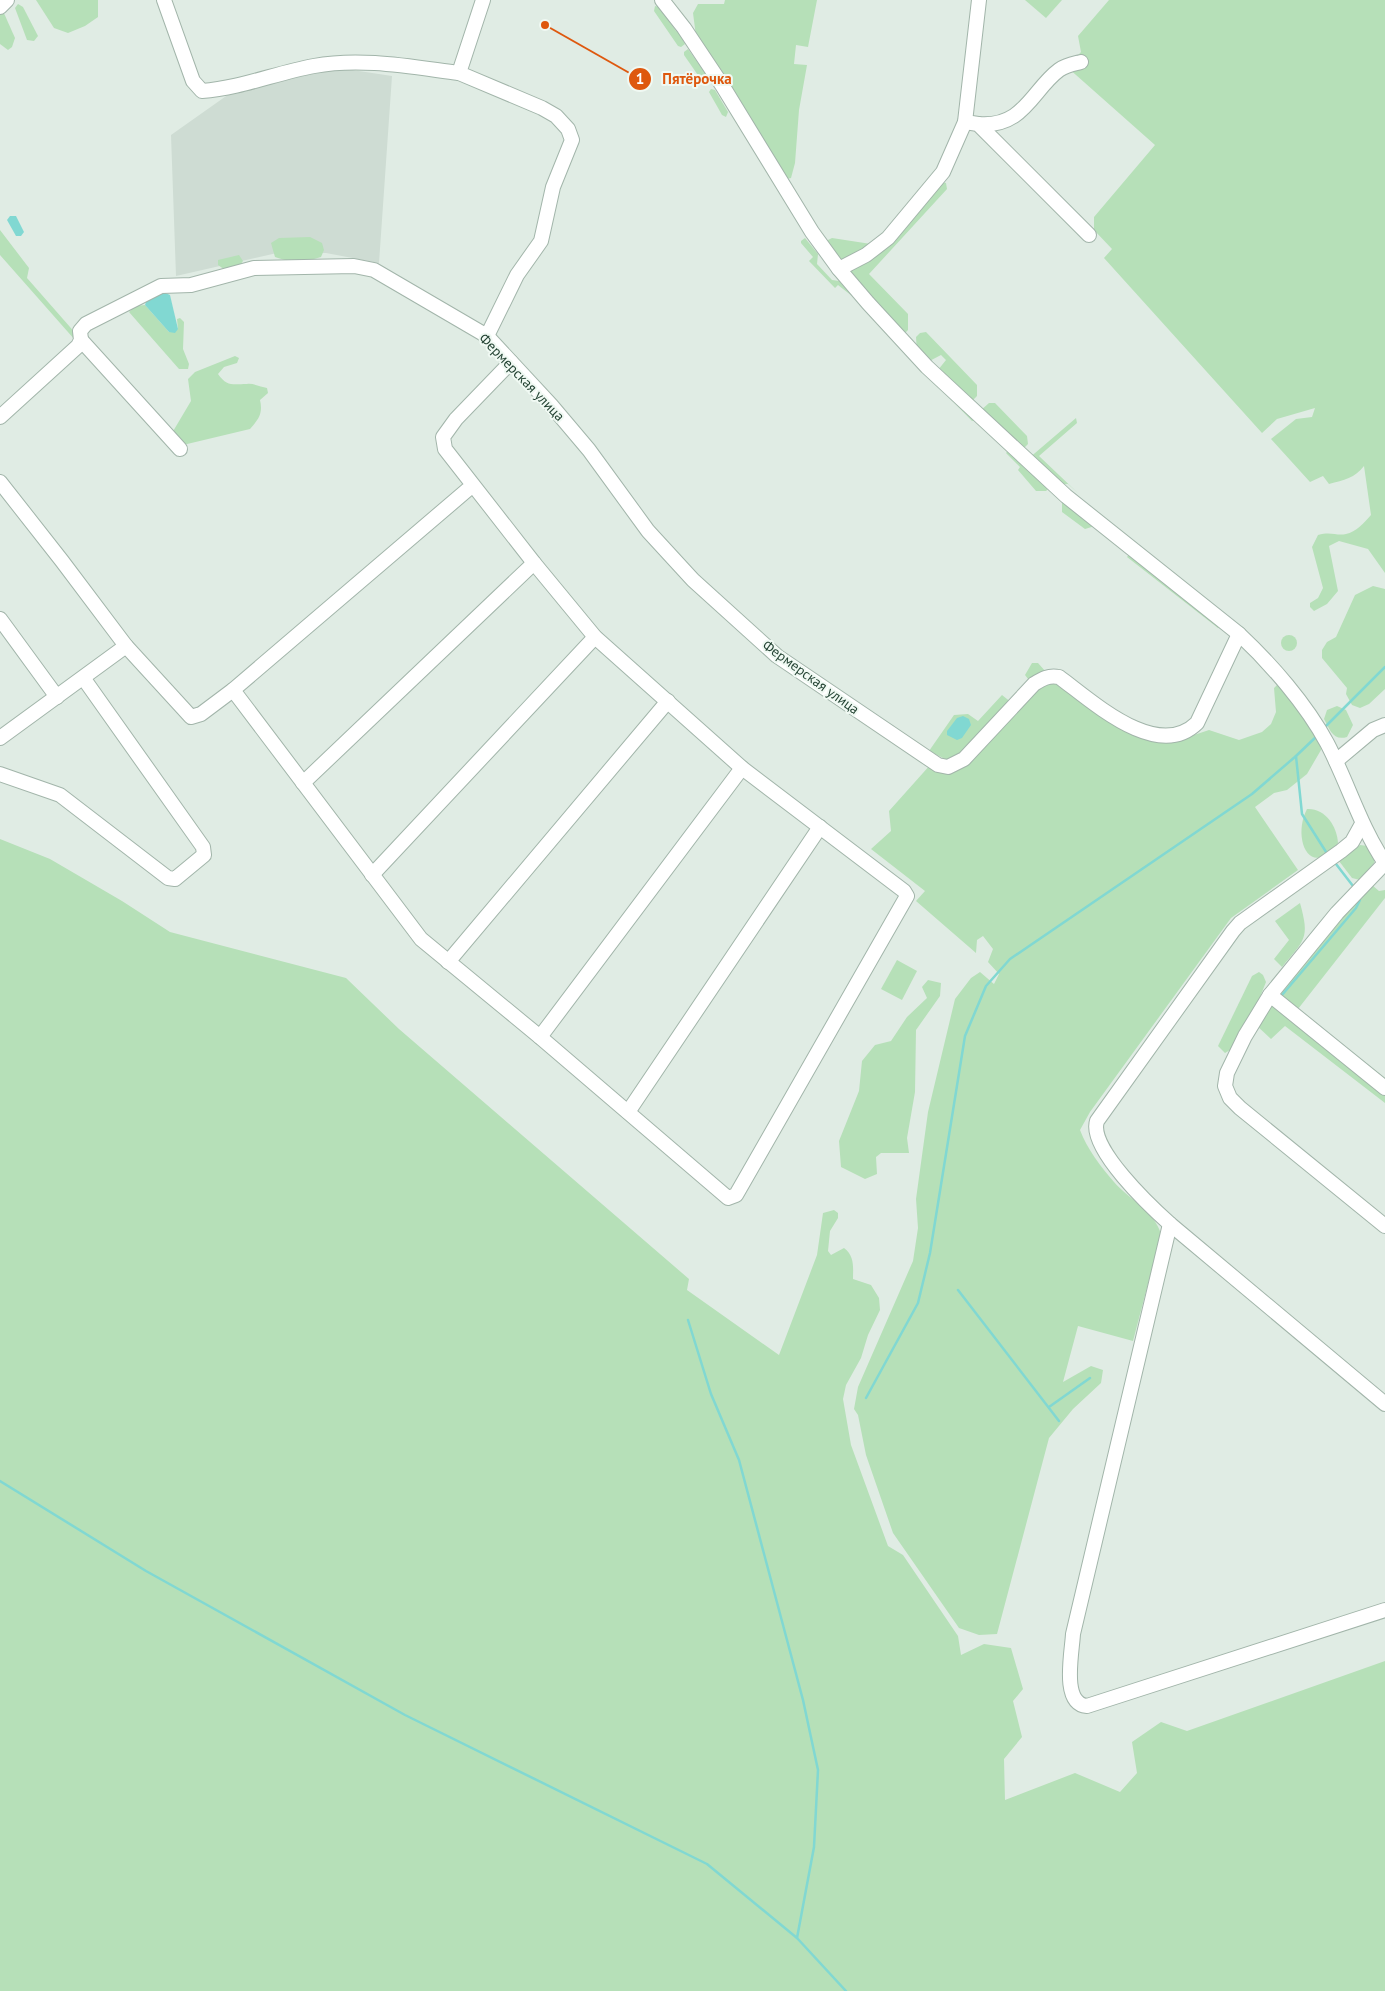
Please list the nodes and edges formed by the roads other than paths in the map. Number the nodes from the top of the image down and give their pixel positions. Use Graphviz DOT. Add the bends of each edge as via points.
graph roads {
  1 [pos="8,0"];
  2 [pos="164,0"];
  3 [pos="483,0"];
  4 [pos="662,0"];
  5 [pos="978,0"];
  6 [pos="0,7"];
  7 [pos="1081,62"];
  8 [pos="459,73"];
  9 [pos="972,123"];
  10 [pos="1088,235"];
  11 [pos="839,270"];
  12 [pos="487,336"];
  13 [pos="81,340"];
  14 [pos="511,362"];
  15 [pos="0,417"];
  16 [pos="180,449"];
  17 [pos="0,482"];
  18 [pos="473,485"];
  19 [pos="534,563"];
  20 [pos="0,619"];
  21 [pos="1239,634"];
  22 [pos="595,637"];
  23 [pos="126,646"];
  24 [pos="84,679"];
  25 [pos="233,690"];
  26 [pos="57,697"];
  27 [pos="668,702"];
  28 [pos="1385,711"];
  29 [pos="1383,725"];
  30 [pos="0,738"];
  31 [pos="1336,761"];
  32 [pos="742,768"];
  33 [pos="0,774"];
  34 [pos="303,783"];
  35 [pos="1362,824"];
  36 [pos="820,827"];
  37 [pos="1385,863"];
  38 [pos="372,875"];
  39 [pos="448,962"];
  40 [pos="1270,995"];
  41 [pos="540,1038"];
  42 [pos="1385,1088"];
  43 [pos="628,1112"];
  44 [pos="1170,1224"];
  45 [pos="1385,1226"];
  46 [pos="1385,1404"];
  47 [pos="1385,1610"];
  1 -- 6 [label="street"];
  2 -- 8 [label="street" via="193,81 202,91 222,90 315,66 340,64 381,64"];
  3 -- 8 [label="street"];
  4 -- 11 [label="street" via="684,28"];
  5 -- 9 [label="street"];
  7 -- 9 [label="street" via="1058,70 1032,102 1016,114 1004,120"];
  8 -- 12 [label="street" via="556,116 568,129 572,140 553,187 541,242 517,275"];
  9 -- 10 [label="street"];
  9 -- 11 [label="street" via="943,172 888,238"];
  11 -- 21 [label="street" via="927,367 1026,460 1113,535"];
  12 -- 13 [label="street, Фермерская улица" via="374,270 325,266 254,268 191,285 162,286 86,324 80,331"];
  12 -- 14 [label="street, Фермерская улица"];
  13 -- 15 [label="street, Фермерская улица"];
  13 -- 16 [label="street"];
  14 -- 18 [label="street" via="443,437 445,449"];
  14 -- 21 [label="street, Фермерская улица" via="589,450 648,531 694,580 777,656 938,765 948,768 964,759 1034,684 1053,676 1107,714 1134,728 1163,735 1191,730"];
  17 -- 23 [label="street"];
  18 -- 19 [label="street"];
  18 -- 25 [label="street"];
  19 -- 22 [label="street"];
  19 -- 34 [label="street"];
  20 -- 26 [label="street"];
  21 -- 31 [label="street" via="1262,656 1297,700"];
  22 -- 27 [label="street"];
  22 -- 38 [label="street"];
  23 -- 24 [label="street"];
  23 -- 25 [label="street" via="191,717 201,714"];
  24 -- 26 [label="street"];
  24 -- 33 [label="street" via="203,848 204,855 175,879 168,878 60,795"];
  25 -- 34 [label="street"];
  26 -- 30 [label="street"];
  27 -- 32 [label="street"];
  27 -- 39 [label="street"];
  28 -- 29 [label="street"];
  29 -- 31 [label="street"];
  31 -- 35 [label="street"];
  32 -- 36 [label="street"];
  32 -- 41 [label="street"];
  34 -- 38 [label="street"];
  35 -- 37 [label="street"];
  35 -- 44 [label="street" via="1352,842 1341,851 1240,923 1097,1121 1094,1128 1102,1147 1140,1197"];
  36 -- 43 [label="street"];
  36 -- 43 [label="street" via="907,896 736,1195 728,1198"];
  37 -- 40 [label="street" via="1337,913"];
  38 -- 39 [label="street" via="413,932"];
  39 -- 41 [label="street"];
  40 -- 42 [label="street"];
  40 -- 45 [label="street" via="1226,1073 1225,1086 1230,1098"];
  41 -- 43 [label="street"];
  44 -- 46 [label="street"];
  44 -- 47 [label="street" via="1075,1625 1072,1696 1088,1706"];
}
